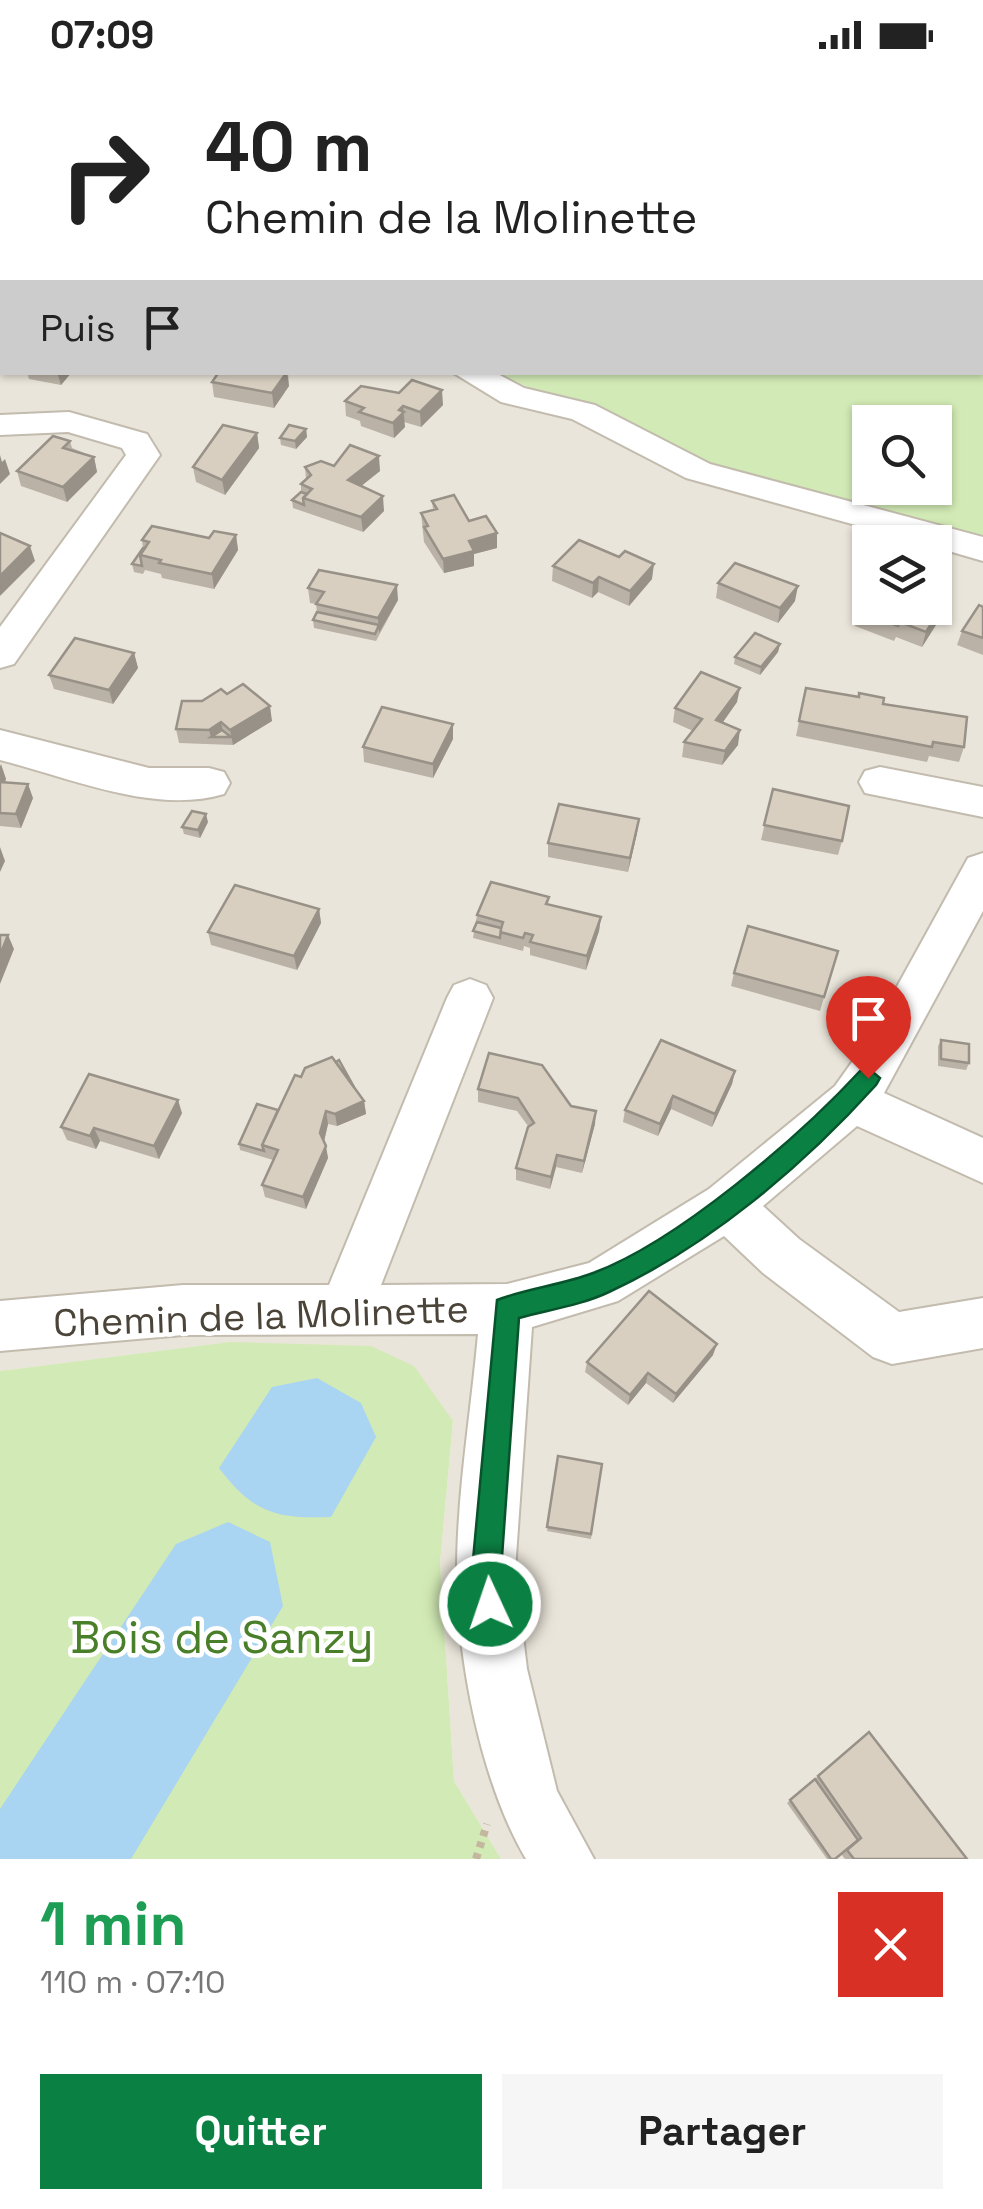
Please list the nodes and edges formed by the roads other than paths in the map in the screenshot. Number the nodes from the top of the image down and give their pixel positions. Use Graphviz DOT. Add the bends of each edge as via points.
graph roads {
  1 [pos="474,375"];
  2 [pos="0,425"];
  3 [pos="983,548"];
  4 [pos="0,655"];
  5 [pos="0,745"];
  6 [pos="880,782"];
  7 [pos="210,783"];
  8 [pos="983,802"];
  9 [pos="983,870"];
  10 [pos="470,998"];
  11 [pos="852,1100"];
  12 [pos="983,1161"];
  13 [pos="727,1205"];
  14 [pos="346,1306"];
  15 [pos="507,1308"];
  16 [pos="983,1323"];
  17 [pos="0,1326"];
  18 [pos="562,1859"];
  1 -- 3 [label="street" via="513,395 584,412 698,470"];
  2 -- 4 [label="street" via="69,422 135,440 143,454"];
  5 -- 7 [label="street" via="149,783"];
  6 -- 8 [label="street"];
  9 -- 11 [label="street, Chemin de la Molinette" via="884,1055"];
  10 -- 14 [label="street"];
  11 -- 12 [label="street"];
  11 -- 13 [label="street, Chemin de la Molinette"];
  13 -- 15 [label="street, Chemin de la Molinette" via="600,1284"];
  13 -- 16 [label="street" via="781,1256 892,1339"];
  14 -- 15 [label="street, Chemin de la Molinette"];
  14 -- 17 [label="street, Chemin de la Molinette" via="183,1310"];
  15 -- 18 [label="street" via="486,1571 497,1669 528,1803"];
}
